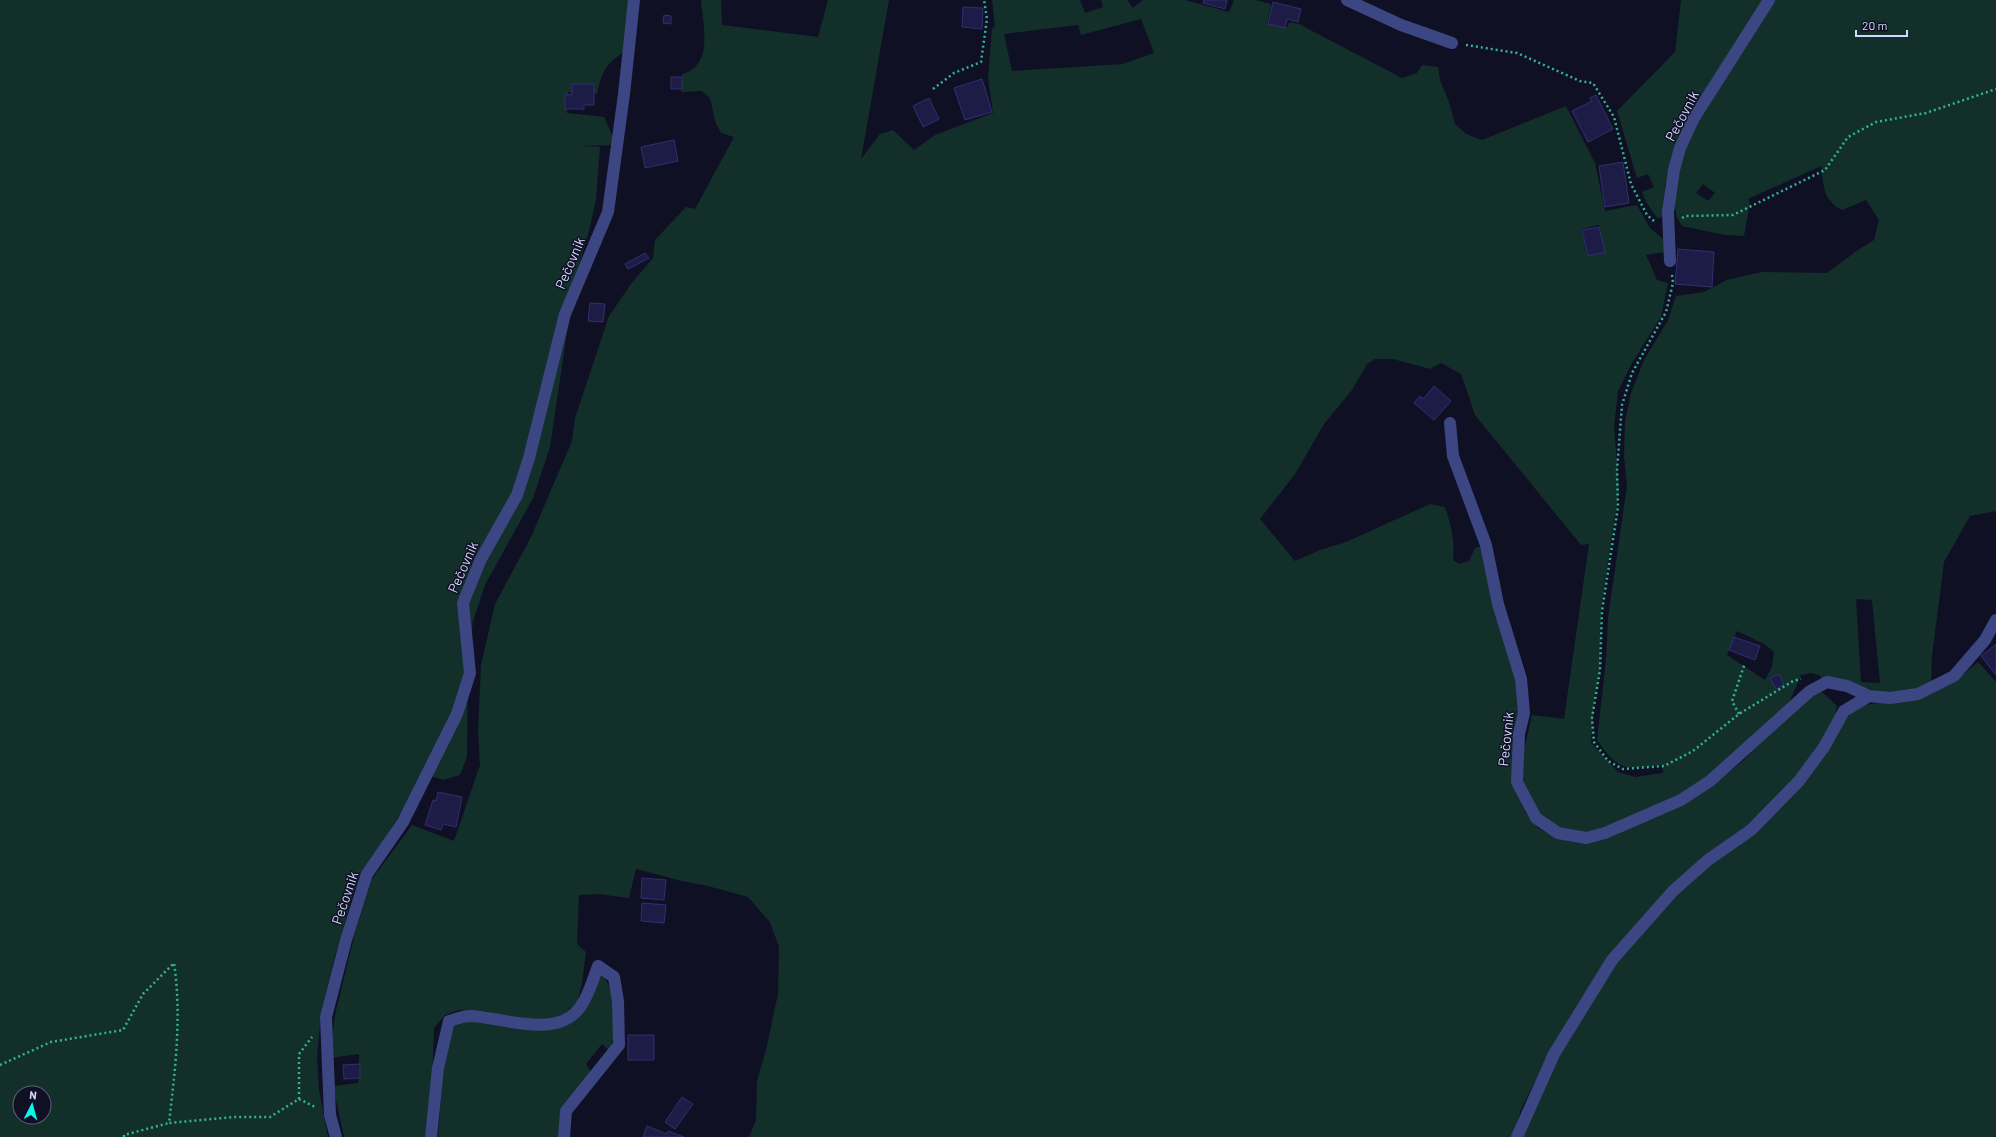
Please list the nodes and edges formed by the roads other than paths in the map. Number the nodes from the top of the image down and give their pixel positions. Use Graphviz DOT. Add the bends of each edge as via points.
graph roads {
  1 [pos="634,0"];
  2 [pos="1347,0"];
  3 [pos="1769,0"];
  4 [pos="1452,43"];
  5 [pos="1670,261"];
  6 [pos="1450,423"];
  7 [pos="1996,620"];
  8 [pos="1869,696"];
  9 [pos="336,1137"];
  10 [pos="431,1137"];
  11 [pos="564,1137"];
  12 [pos="1517,1137"];
  1 -- 9 [label="street, Pečovnik" via="608,212 564,314 529,458 517,495 481,559 463,603 470,673 457,714 403,822 367,874 346,940 326,1017 330,1115"];
  2 -- 4 [label="street" via="1401,25"];
  3 -- 5 [label="street, Pečovnik" via="1694,118 1680,148 1670,193"];
  6 -- 8 [label="street, Pečovnik" via="1453,456 1486,545 1498,604 1521,679 1524,713 1519,734 1517,782 1536,818 1558,833 1586,838 1605,833 1681,800 1710,781 1810,691 1827,682 1847,686"];
  7 -- 8 [label="street" via="1985,640 1954,676 1918,694 1890,698"];
  8 -- 12 [label="street" via="1844,711 1824,747 1799,781 1751,830 1708,860 1673,891 1612,960 1554,1054"];
  10 -- 11 [label="street" via="438,1068 449,1021 469,1016 532,1024 554,1024 575,1013 588,992 598,966 614,977 618,1001 619,1045 566,1111"];
}
